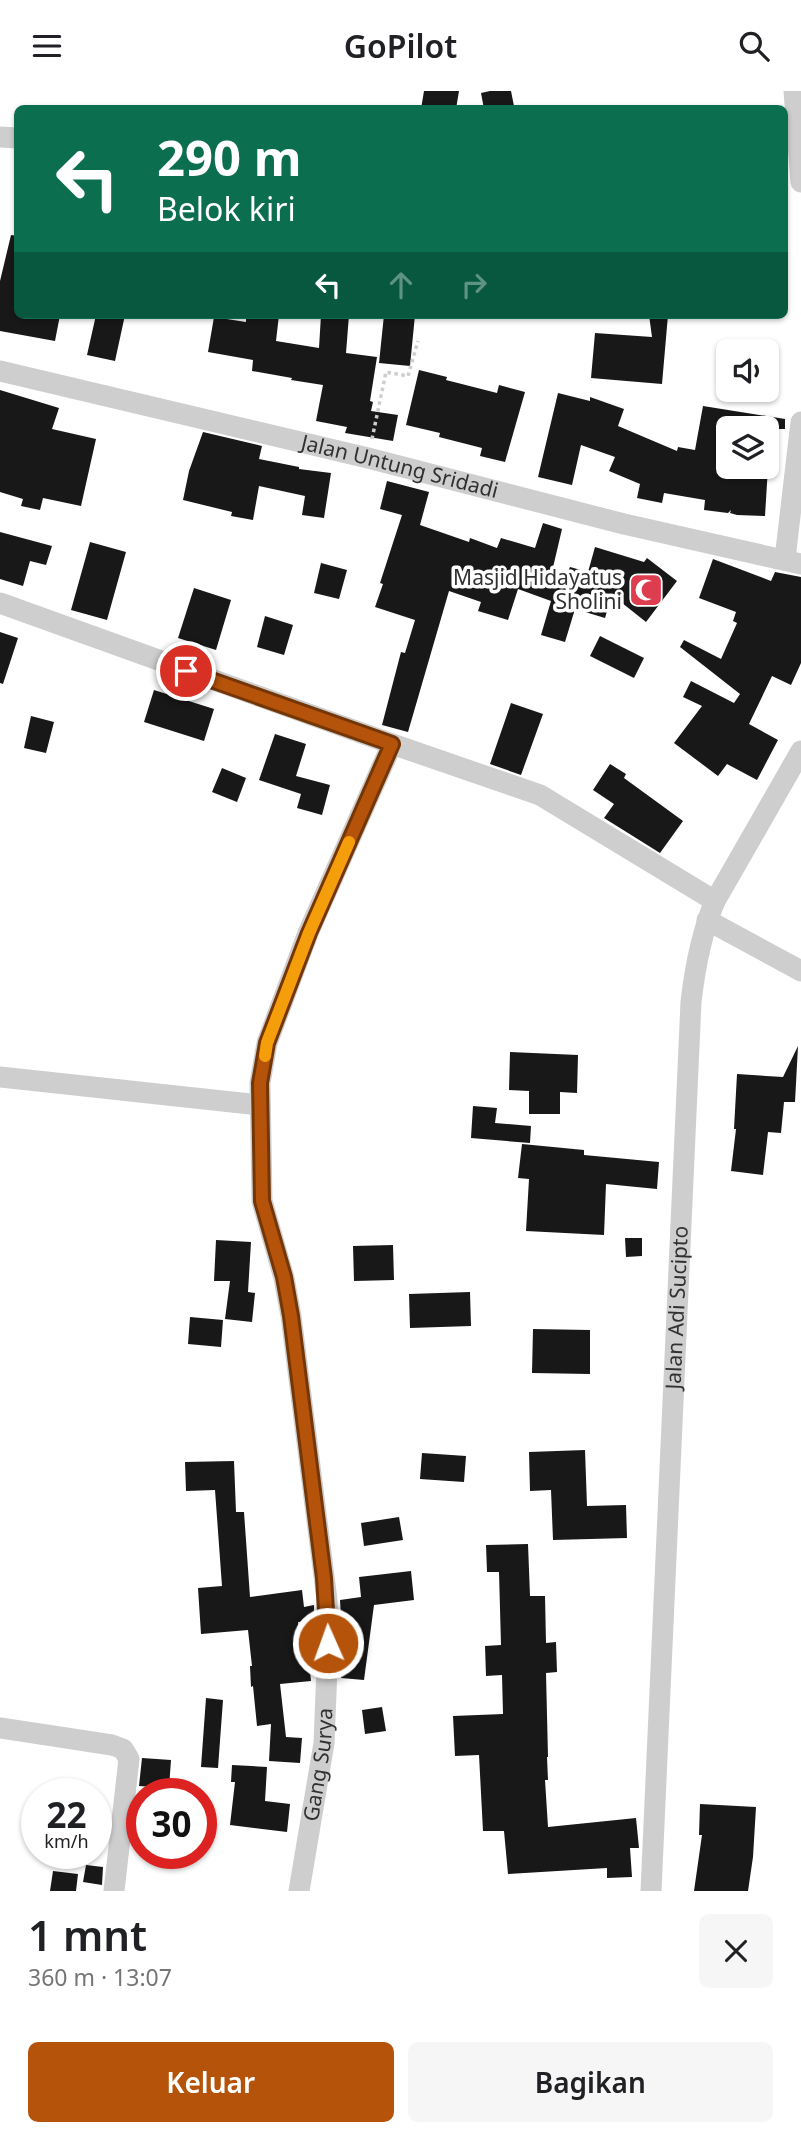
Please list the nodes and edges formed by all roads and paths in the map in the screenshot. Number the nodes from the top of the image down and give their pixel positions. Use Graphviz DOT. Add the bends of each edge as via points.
graph roads {
  1 [pos="794,91"];
  2 [pos="801,182"];
  3 [pos="418,341"];
  4 [pos="0,371"];
  5 [pos="801,422"];
  6 [pos="369,458"];
  7 [pos="793,561"];
  8 [pos="0,603"];
  9 [pos="392,744"];
  10 [pos="801,751"];
  11 [pos="711,910"];
  12 [pos="801,971"];
  13 [pos="0,1077"];
  14 [pos="260,1105"];
  15 [pos="0,1728"];
  16 [pos="114,1891"];
  17 [pos="299,1891"];
  18 [pos="651,1891"];
  1 -- 2 [label="street"];
  3 -- 6 [label="path" via="408,376 386,372"];
  4 -- 6 [label="street, Jalan Untung Sridadi"];
  5 -- 7 [label="street"];
  6 -- 7 [label="street, Jalan Untung Sridadi" via="624,524"];
  8 -- 9 [label="street"];
  9 -- 11 [label="street" via="540,795"];
  9 -- 14 [label="street, Gang Surya" via="309,933 267,1043"];
  10 -- 11 [label="street, Jalan Adi Sucipto"];
  11 -- 12 [label="street"];
  11 -- 18 [label="street, Jalan Adi Sucipto" via="695,963 691,1002"];
  13 -- 14 [label="street"];
  14 -- 17 [label="street, Gang Surya" via="262,1201 291,1316 327,1600 324,1742"];
  15 -- 16 [label="street" via="123,1749 129,1759"];
}
